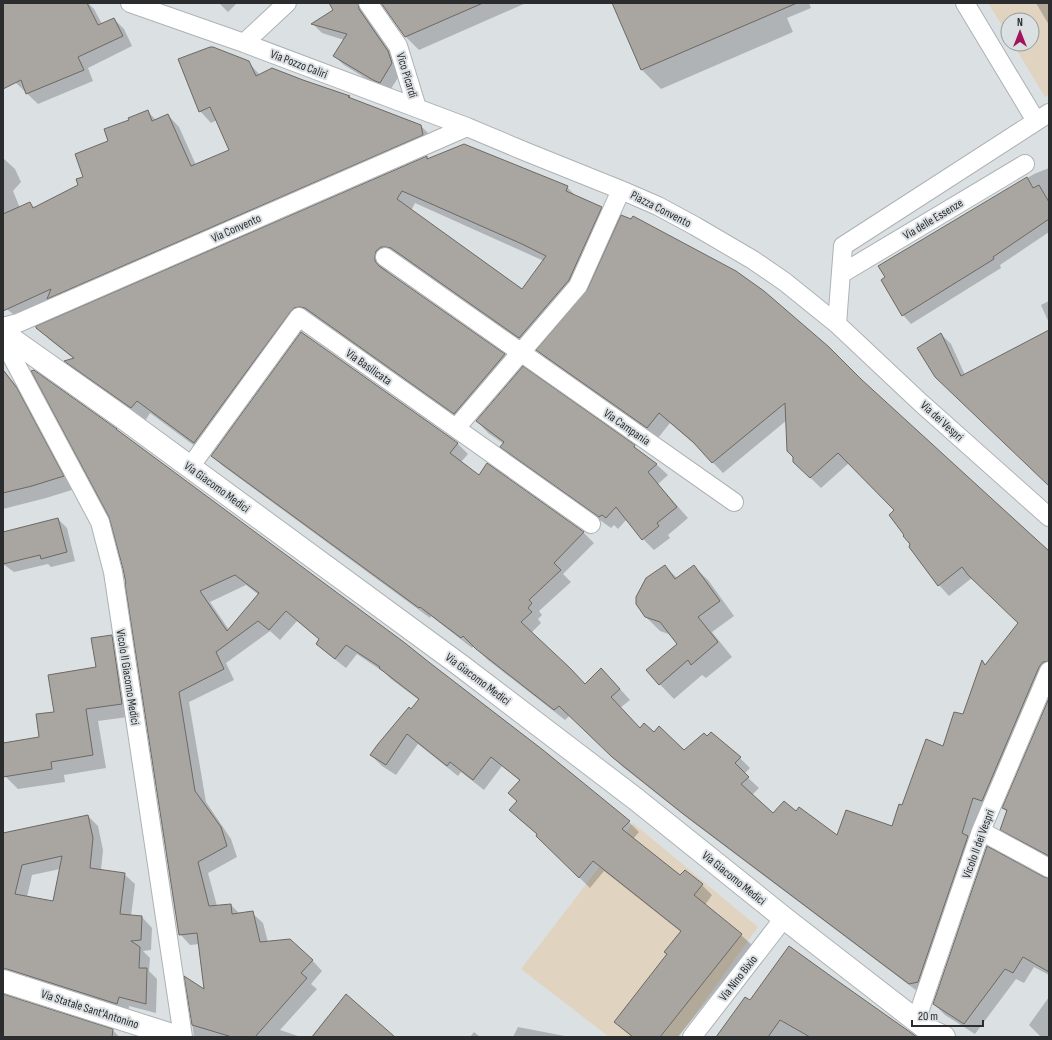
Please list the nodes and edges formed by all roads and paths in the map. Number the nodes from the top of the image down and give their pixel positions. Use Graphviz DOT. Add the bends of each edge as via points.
graph roads {
  1 [pos="130,3"];
  2 [pos="287,3"];
  3 [pos="368,3"];
  4 [pos="966,3"];
  5 [pos="244,43"];
  6 [pos="417,108"];
  7 [pos="1042,117"];
  8 [pos="467,127"];
  9 [pos="1025,164"];
  10 [pos="621,190"];
  11 [pos="385,257"];
  12 [pos="841,274"];
  13 [pos="838,324"];
  14 [pos="3,327"];
  15 [pos="3,333"];
  16 [pos="3,340"];
  17 [pos="521,352"];
  18 [pos="456,428"];
  19 [pos="190,467"];
  20 [pos="734,502"];
  21 [pos="1049,517"];
  22 [pos="591,524"];
  23 [pos="1049,671"];
  24 [pos="981,831"];
  25 [pos="1049,868"];
  26 [pos="784,918"];
  27 [pos="3,981"];
  28 [pos="927,1031"];
  29 [pos="178,1037"];
  30 [pos="183,1037"];
  31 [pos="692,1037"];
  1 -- 5 [label="street, Via Pozzo Caliri"];
  2 -- 5 [label="street"];
  3 -- 6 [label="street, Vico Picardi" via="398,46"];
  4 -- 7 [label="street"];
  5 -- 6 [label="street, Via Pozzo Caliri"];
  6 -- 8 [label="street, Via Pozzo Caliri"];
  7 -- 12 [label="street" via="843,246"];
  8 -- 10 [label="street, Piazza Convento"];
  8 -- 14 [label="street, Via Convento" via="18,323"];
  9 -- 12 [label="street, Via delle Essenze"];
  10 -- 13 [label="street, Piazza Convento" via="702,230 753,260 786,282"];
  10 -- 17 [label="street" via="578,286"];
  11 -- 17 [label="street, Via Campania"];
  12 -- 13 [label="street"];
  13 -- 21 [label="street, Via dei Vespri" via="921,403"];
  15 -- 19 [label="street, Via Giacomo Medici"];
  16 -- 30 [label="street, Vicolo II Giacomo Medici" via="100,522 113,572"];
  17 -- 18 [label="street"];
  17 -- 20 [label="street, Via Campania"];
  18 -- 19 [label="street, Via Basilicata" via="299,317"];
  18 -- 22 [label="street, Via Basilicata"];
  19 -- 26 [label="street, Via Giacomo Medici" via="460,665 637,800"];
  23 -- 24 [label="street, Vicolo II dei Vespri"];
  24 -- 25 [label="street"];
  24 -- 28 [label="street, Vicolo II dei Vespri"];
  26 -- 28 [label="street, Via Giacomo Medici"];
  26 -- 31 [label="street, Via Nino Bixio"];
  27 -- 29 [label="street, Via Statale Sant'Antonino"];
}
